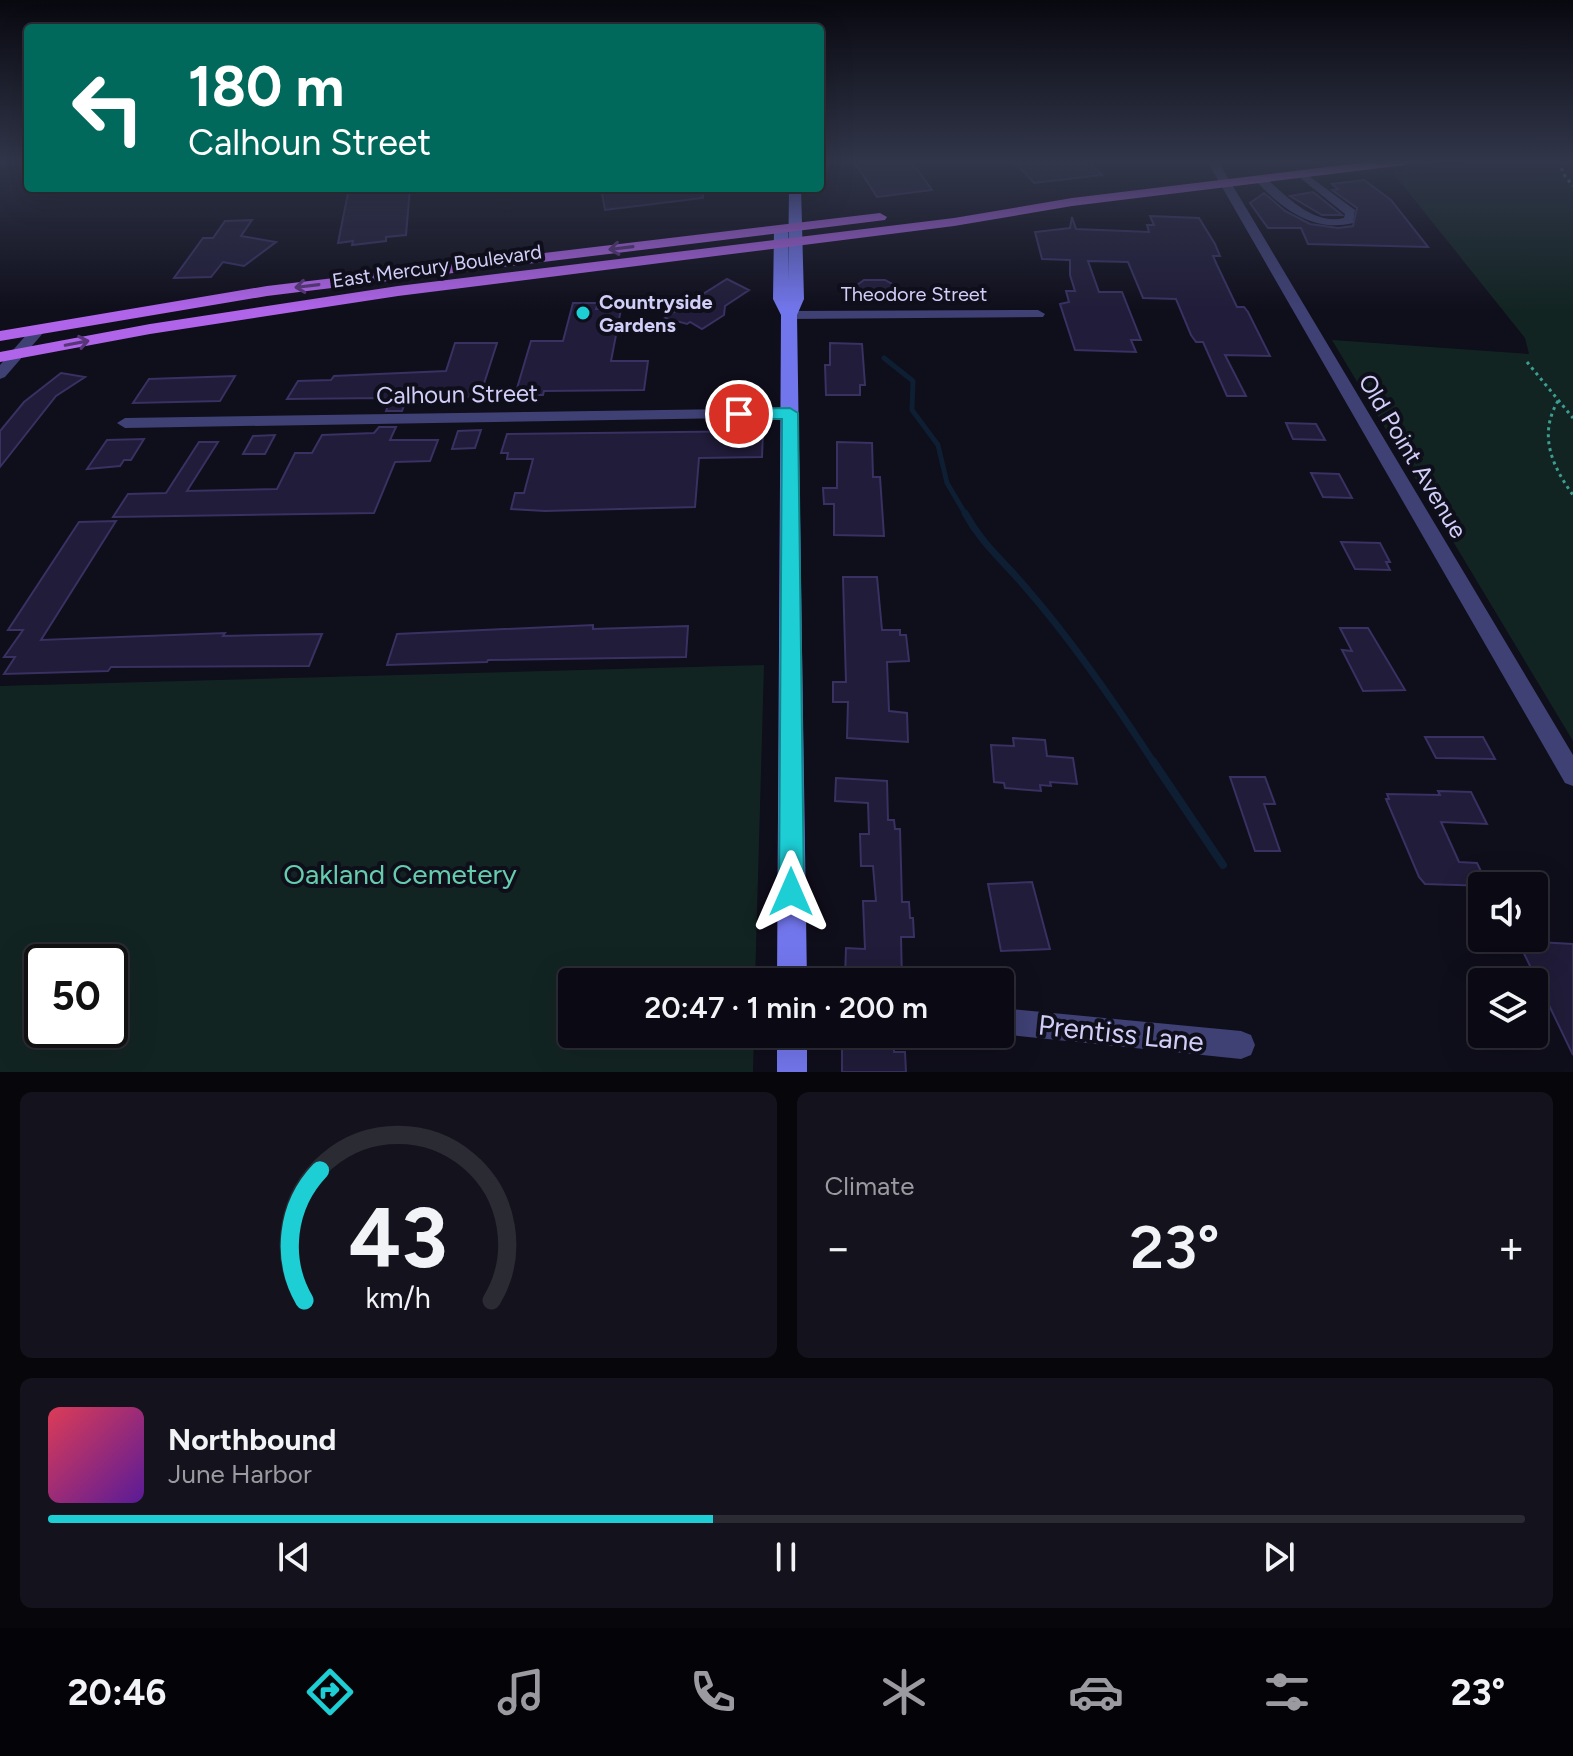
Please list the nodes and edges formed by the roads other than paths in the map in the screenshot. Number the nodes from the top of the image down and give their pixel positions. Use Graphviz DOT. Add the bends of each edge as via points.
graph roads {
  1 [pos="785,211"];
  2 [pos="791,211"];
  3 [pos="973,211"];
  4 [pos="1241,211"];
  5 [pos="1298,211"];
  6 [pos="1349,211"];
  7 [pos="788,234"];
  8 [pos="1038,314"];
  9 [pos="789,315"];
  10 [pos="39,329"];
  11 [pos="0,336"];
  12 [pos="17,354"];
  13 [pos="0,357"];
  14 [pos="0,374"];
  15 [pos="790,413"];
  16 [pos="125,423"];
  17 [pos="1573,776"];
  18 [pos="792,968"];
  19 [pos="1014,1022"];
  20 [pos="1241,1045"];
  21 [pos="792,1048"];
  22 [pos="792,1072"];
  1 -- 7 [label="main road"];
  2 -- 7 [label="main road"];
  3 -- 7 [label="main road, East Mercury Boulevard"];
  4 -- 17 [label="street, Old Point Avenue"];
  5 -- 6 [label="street" via="1332,223 1349,220"];
  7 -- 9 [label="main road" via="781,299"];
  7 -- 10 [label="main road, East Mercury Boulevard, one-way" via="267,291"];
  12 -- 7 [label="main road, East Mercury Boulevard, one-way" via="370,295"];
  8 -- 9 [label="street, Theodore Street"];
  9 -- 15 [label="main road"];
  10 -- 11 [label="main road, East Mercury Boulevard"];
  10 -- 12 [label="street"];
  12 -- 13 [label="main road, East Mercury Boulevard"];
  12 -- 14 [label="street"];
  15 -- 16 [label="street, Calhoun Street"];
  15 -- 18 [label="main road"];
  19 -- 20 [label="street, Prentiss Lane"];
  21 -- 22 [label="main road"];
}
